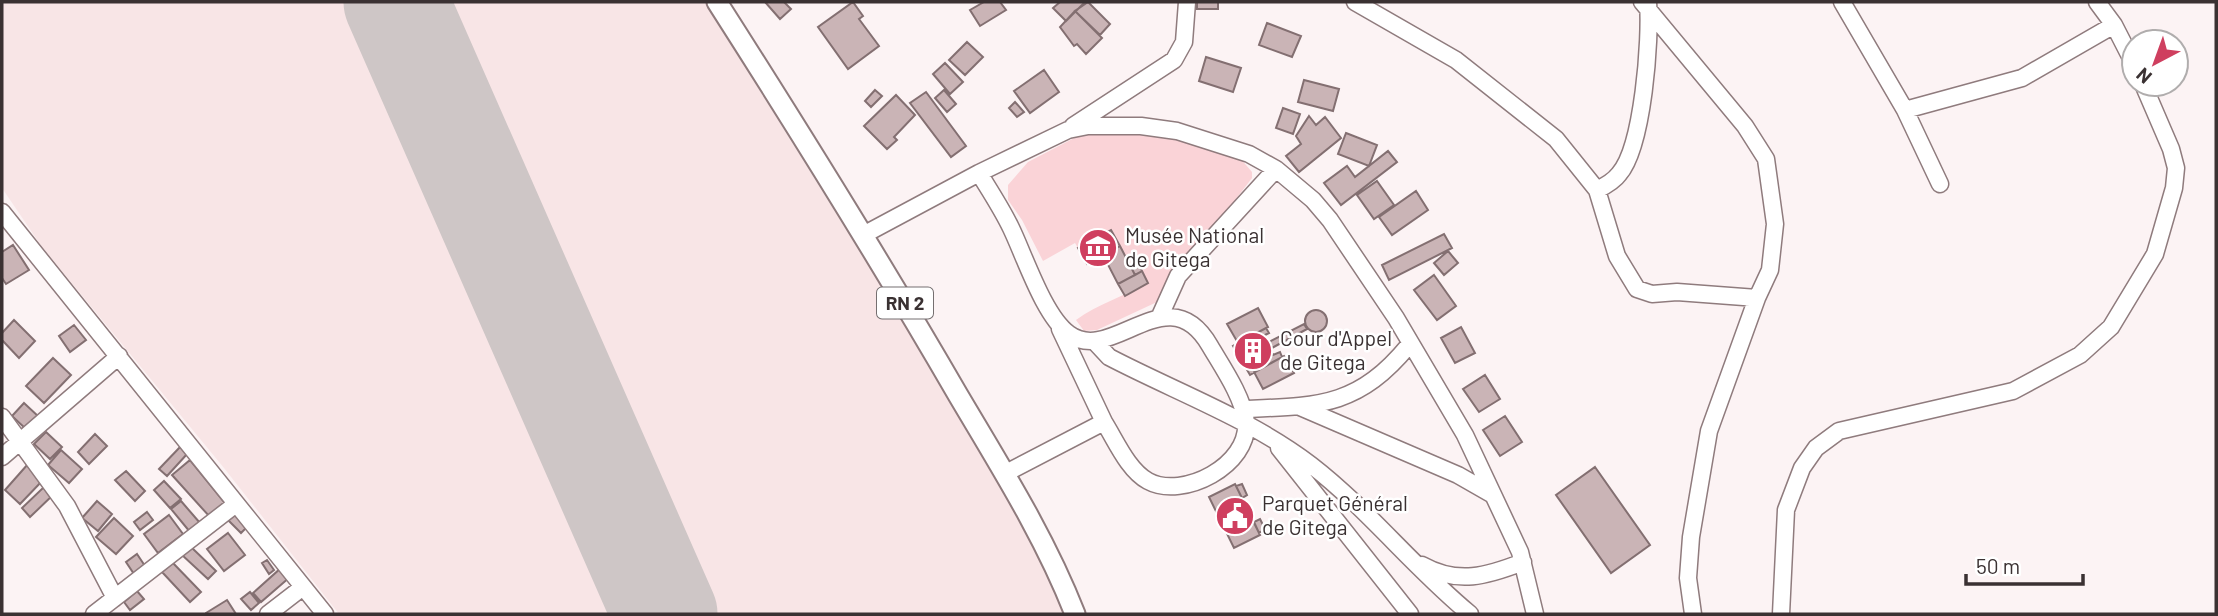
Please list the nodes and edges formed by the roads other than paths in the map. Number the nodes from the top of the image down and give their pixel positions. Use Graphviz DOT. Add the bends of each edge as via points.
graph roads {
  1 [pos="717,2"];
  2 [pos="1187,2"];
  3 [pos="1355,2"];
  4 [pos="1842,2"];
  5 [pos="2097,2"];
  6 [pos="1646,3"];
  7 [pos="2114,24"];
  8 [pos="2120,36"];
  9 [pos="2149,98"];
  10 [pos="1905,110"];
  11 [pos="1068,130"];
  12 [pos="1276,169"];
  13 [pos="979,173"];
  14 [pos="1940,184"];
  15 [pos="1597,190"];
  16 [pos="2,212"];
  17 [pos="865,234"];
  18 [pos="1757,298"];
  19 [pos="1160,316"];
  20 [pos="1057,324"];
  21 [pos="1095,342"];
  22 [pos="1409,345"];
  23 [pos="119,356"];
  24 [pos="1300,407"];
  25 [pos="2,417"];
  26 [pos="1245,417"];
  27 [pos="1104,422"];
  28 [pos="1273,440"];
  29 [pos="21,441"];
  30 [pos="1235,454"];
  31 [pos="2,457"];
  32 [pos="1004,474"];
  33 [pos="1493,495"];
  34 [pos="236,504"];
  35 [pos="1409,558"];
  36 [pos="1523,562"];
  37 [pos="303,587"];
  38 [pos="115,598"];
  39 [pos="94,614"];
  40 [pos="268,614"];
  41 [pos="325,614"];
  42 [pos="1075,614"];
  43 [pos="1410,614"];
  44 [pos="1470,614"];
  45 [pos="1535,614"];
  46 [pos="1693,614"];
  47 [pos="1782,614"];
  1 -- 17 [label="main road, RN 2"];
  2 -- 11 [label="street" via="1184,42 1174,60"];
  3 -- 15 [label="street" via="1456,60 1556,139"];
  4 -- 10 [label="street"];
  5 -- 7 [label="street"];
  6 -- 15 [label="street" via="1639,124 1625,166"];
  6 -- 18 [label="street" via="1766,159 1775,224 1770,270"];
  7 -- 8 [label="street"];
  7 -- 10 [label="street" via="2022,78"];
  9 -- 47 [label="street" via="2171,149 2176,168 2174,188 2155,254 2111,327 2080,355 2013,391 1839,431 1816,448 1802,468 1786,510"];
  10 -- 14 [label="street"];
  11 -- 12 [label="street" via="1104,124 1177,131"];
  11 -- 13 [label="street"];
  12 -- 19 [label="street" via="1178,276"];
  12 -- 22 [label="street" via="1304,191 1329,220 1396,318"];
  13 -- 17 [label="street"];
  13 -- 20 [label="street"];
  15 -- 18 [label="street" via="1617,256 1637,289 1652,294"];
  16 -- 23 [label="street"];
  17 -- 32 [label="main road, RN 2"];
  18 -- 46 [label="street" via="1709,431 1697,488 1688,578"];
  19 -- 21 [label="street"];
  19 -- 26 [label="street" via="1186,322 1199,331"];
  20 -- 21 [label="street" via="1083,342"];
  20 -- 27 [label="street"];
  21 -- 26 [label="street" via="1109,357"];
  22 -- 24 [label="street" via="1390,368 1357,393"];
  22 -- 33 [label="street" via="1465,436"];
  23 -- 29 [label="street"];
  23 -- 34 [label="street"];
  24 -- 26 [label="street"];
  24 -- 33 [label="street" via="1458,475"];
  25 -- 29 [label="street"];
  26 -- 28 [label="street"];
  26 -- 30 [label="street" via="1243,441"];
  27 -- 30 [label="street" via="1135,470 1160,486 1191,484"];
  27 -- 32 [label="street"];
  28 -- 30 [label="street"];
  28 -- 35 [label="street" via="1313,466"];
  28 -- 43 [label="street"];
  29 -- 31 [label="street"];
  29 -- 38 [label="street" via="79,526"];
  32 -- 42 [label="main road, RN 2" via="1059,574"];
  33 -- 36 [label="street"];
  34 -- 37 [label="street"];
  34 -- 38 [label="street"];
  35 -- 36 [label="street" via="1464,579"];
  35 -- 44 [label="street"];
  36 -- 45 [label="street"];
  37 -- 40 [label="street"];
  37 -- 41 [label="street"];
  38 -- 39 [label="street"];
}
